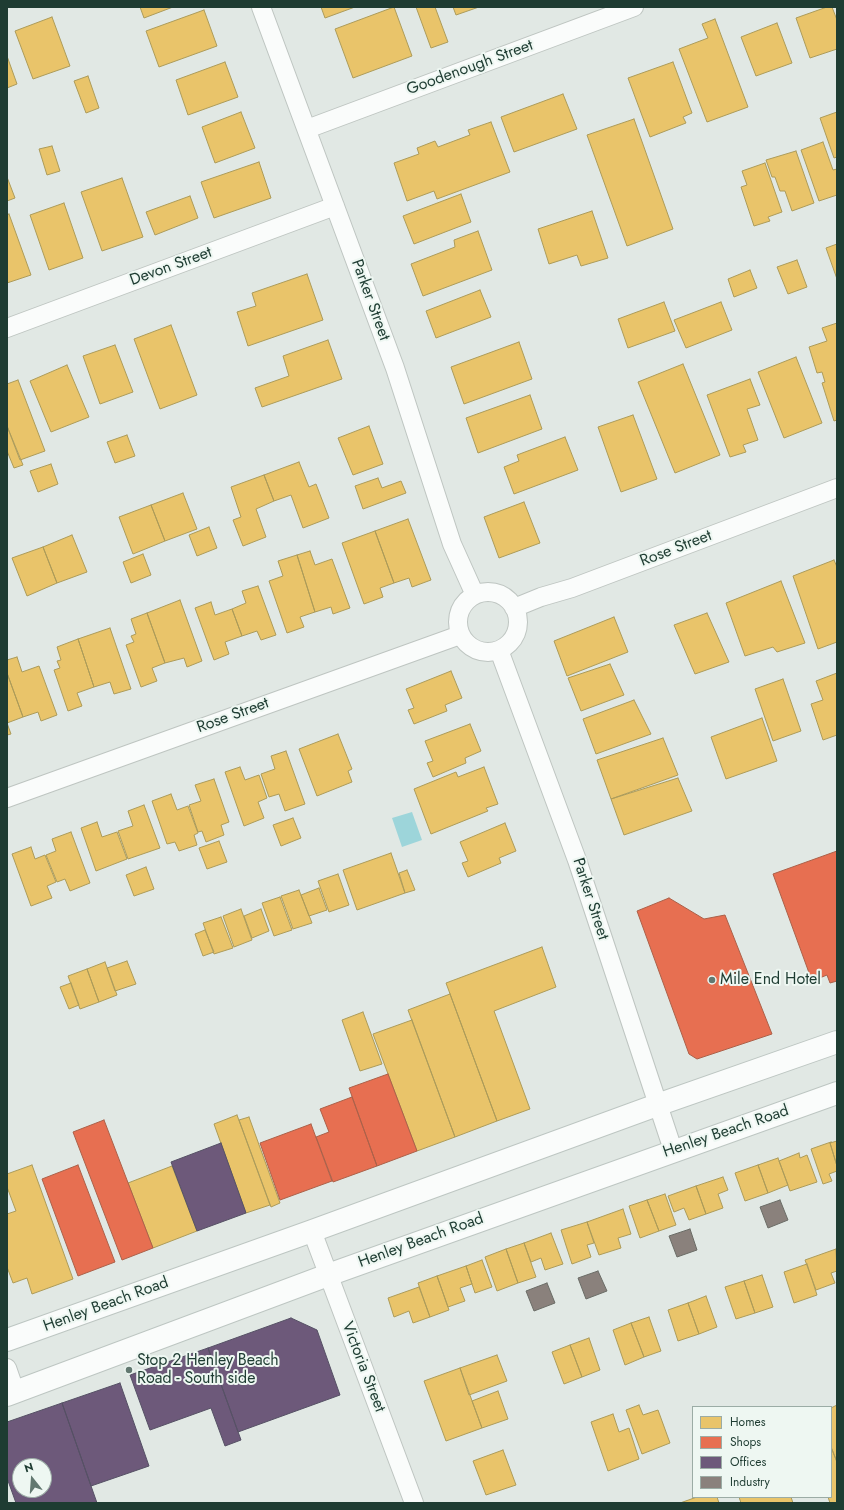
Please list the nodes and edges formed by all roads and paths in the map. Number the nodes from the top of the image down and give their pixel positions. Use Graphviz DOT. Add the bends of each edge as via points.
graph roads {
  1 [pos="261,7"];
  2 [pos="634,7"];
  3 [pos="306,129"];
  4 [pos="335,206"];
  5 [pos="7,328"];
  6 [pos="837,488"];
  7 [pos="475,595"];
  8 [pos="514,608"];
  9 [pos="460,635"];
  10 [pos="499,650"];
  11 [pos="7,798"];
  12 [pos="837,1042"];
  13 [pos="837,1093"];
  14 [pos="657,1105"];
  15 [pos="673,1150"];
  16 [pos="312,1231"];
  17 [pos="328,1275"];
  18 [pos="7,1340"];
  19 [pos="7,1368"];
  20 [pos="11,1393"];
  21 [pos="414,1503"];
  1 -- 3 [label="street, Parker Street"];
  2 -- 3 [label="street, Goodenough Street"];
  3 -- 4 [label="street, Parker Street"];
  4 -- 5 [label="street, Devon Street"];
  4 -- 7 [label="street, Parker Street" via="395,368 452,544"];
  6 -- 8 [label="street, Rose Street"];
  7 -- 8 [label="street" via="484,592 494,593 507,599"];
  7 -- 9 [label="street" via="466,601 460,610 457,623"];
  8 -- 10 [label="street" via="517,630 512,640"];
  9 -- 10 [label="street" via="472,648 488,652"];
  9 -- 11 [label="street, Rose Street"];
  10 -- 14 [label="street, Parker Street" via="577,860"];
  12 -- 14 [label="main road, Henley Beach Road"];
  13 -- 15 [label="main road, Henley Beach Road"];
  14 -- 15 [label="street, Parker Street"];
  14 -- 16 [label="main road, Henley Beach Road"];
  15 -- 17 [label="main road, Henley Beach Road"];
  16 -- 17 [label="street, Victoria Street"];
  16 -- 18 [label="main road, Henley Beach Road"];
  17 -- 20 [label="main road, Henley Beach Road"];
  17 -- 21 [label="street, Victoria Street"];
  19 -- 20 [label="street"];
}
